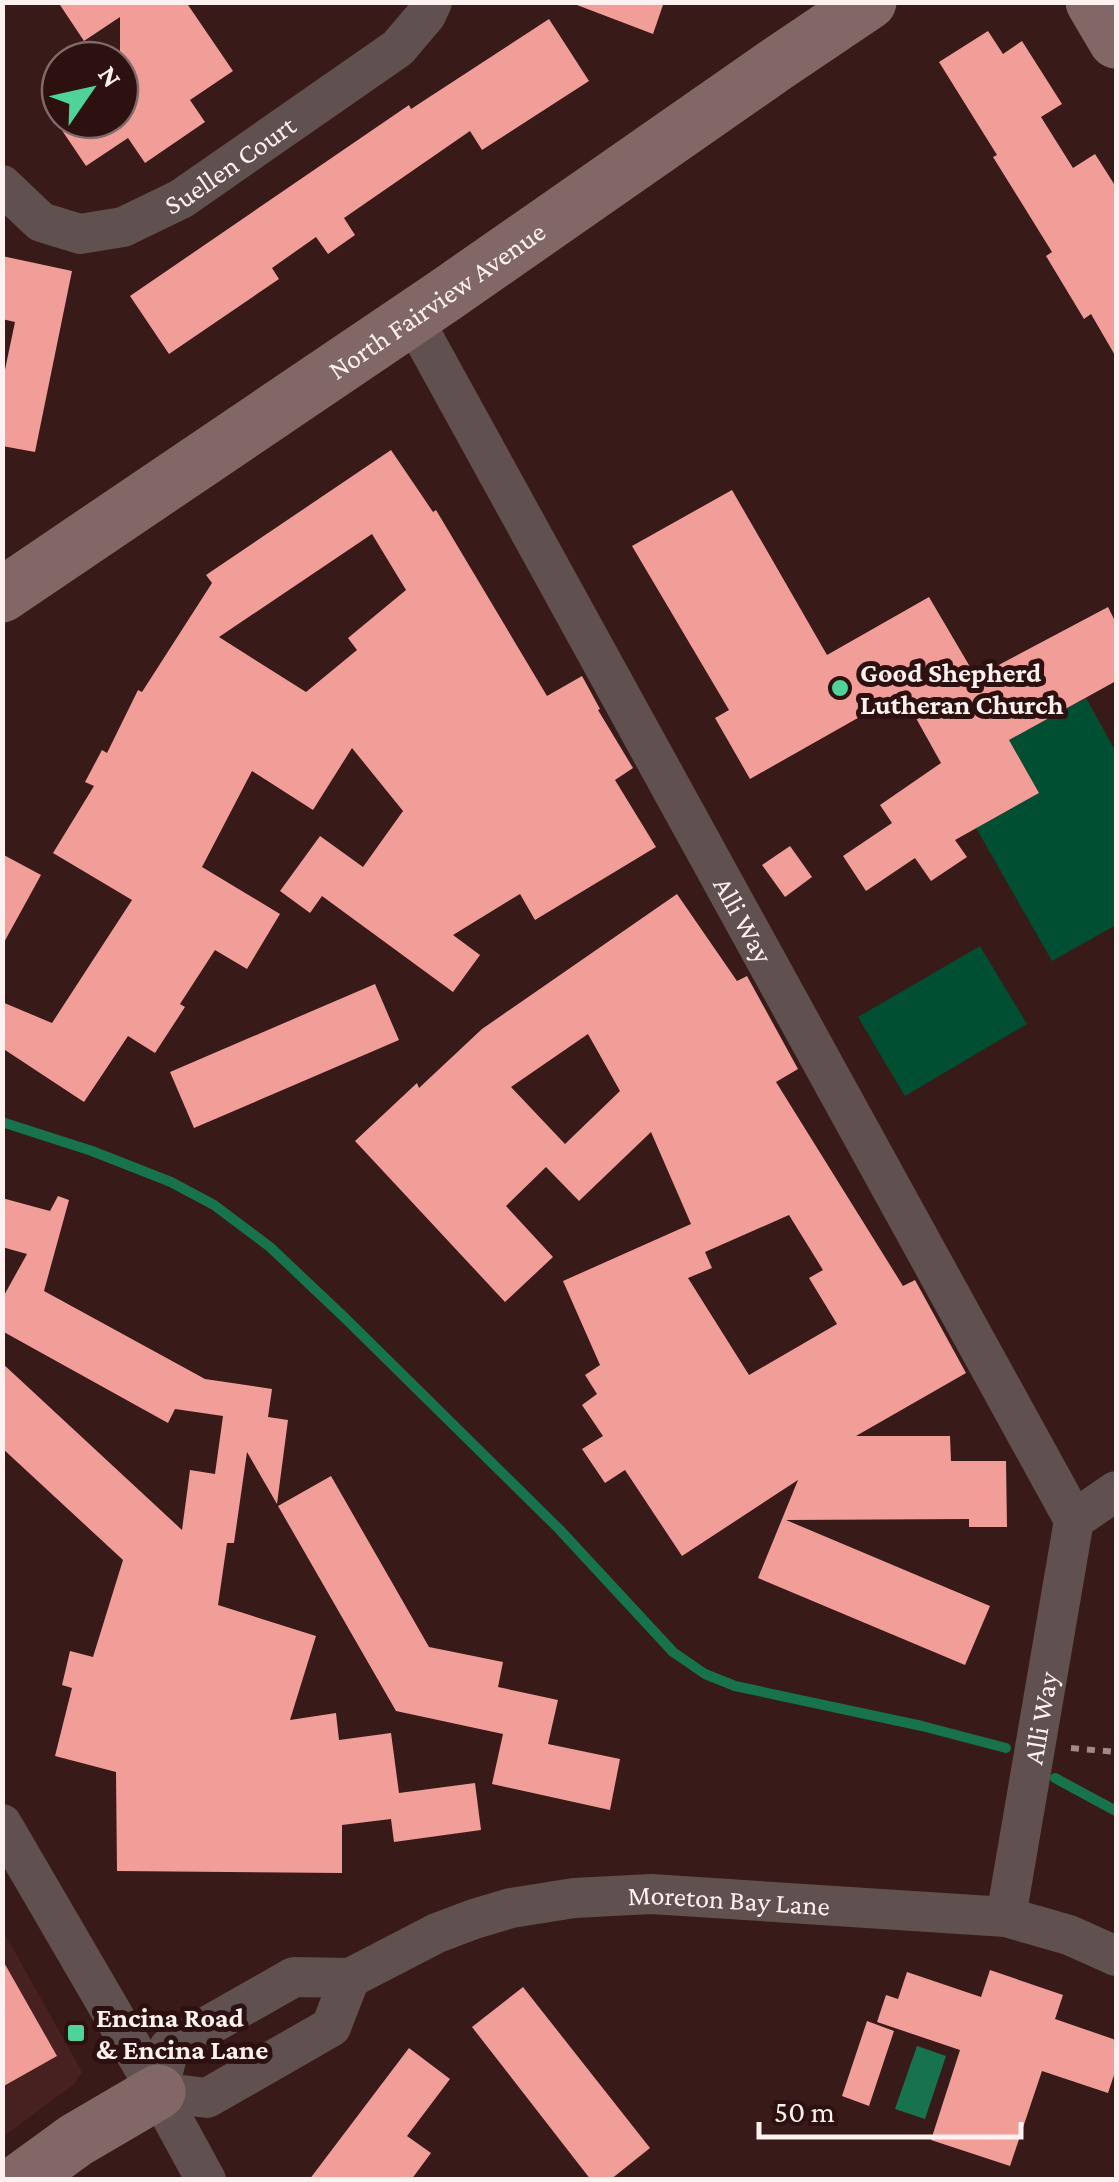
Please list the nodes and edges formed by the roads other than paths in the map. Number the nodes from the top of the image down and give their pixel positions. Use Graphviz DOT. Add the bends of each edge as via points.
graph roads {
  1 [pos="432,2"];
  2 [pos="869,2"];
  3 [pos="1093,2"];
  4 [pos="1116,41"];
  5 [pos="2,184"];
  6 [pos="412,317"];
  7 [pos="2,595"];
  8 [pos="1116,1491"];
  9 [pos="1074,1520"];
  10 [pos="2,1824"];
  11 [pos="1006,1916"];
  12 [pos="1116,1956"];
  13 [pos="350,1978"];
  14 [pos="158,2092"];
  15 [pos="21,2180"];
  16 [pos="206,2180"];
  1 -- 5 [label="street, Suellen Court" via="398,48 181,200 124,227 80,234 41,222"];
  2 -- 6 [label="main road, North Fairview Avenue"];
  3 -- 4 [label="main road"];
  6 -- 7 [label="main road, North Fairview Avenue"];
  6 -- 9 [label="street, Alli Way"];
  8 -- 9 [label="street"];
  9 -- 11 [label="street, Alli Way"];
  10 -- 14 [label="street"];
  11 -- 12 [label="street, Moreton Bay Lane"];
  11 -- 13 [label="street, Moreton Bay Lane" via="651,1894 574,1898 474,1919"];
  13 -- 14 [label="street" via="331,2026 207,2098"];
  13 -- 14 [label="street, Moreton Bay Lane" via="294,1977 169,2048"];
  14 -- 15 [label="main road"];
  14 -- 16 [label="street"];
}
